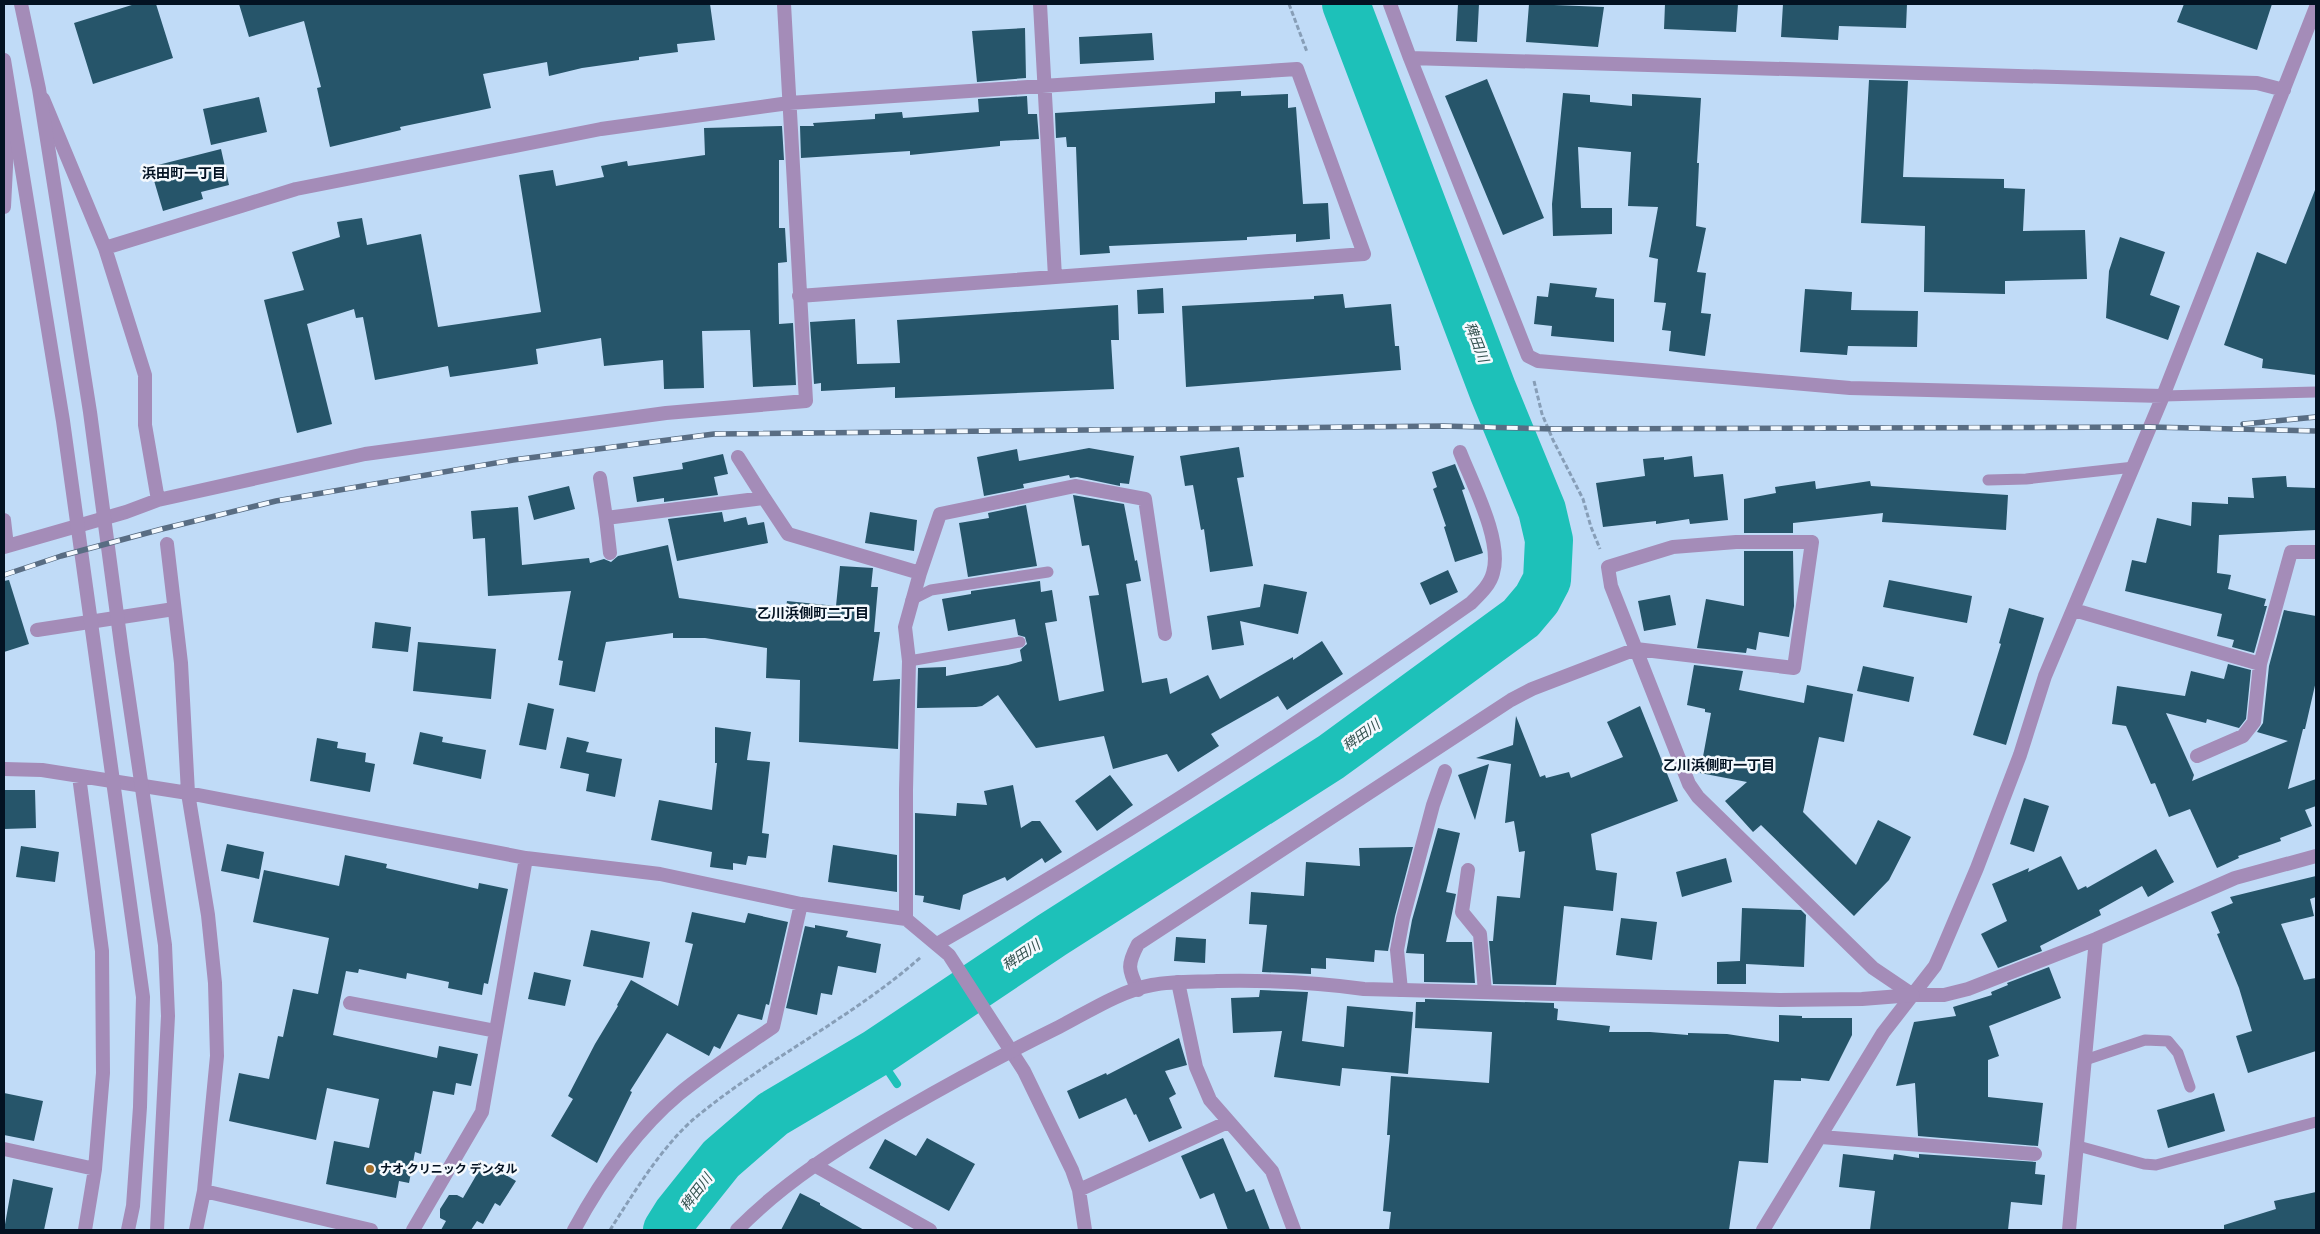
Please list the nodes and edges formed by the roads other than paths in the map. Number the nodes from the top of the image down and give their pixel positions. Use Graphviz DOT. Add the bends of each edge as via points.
graph roads {
  1 [pos="22,4"];
  2 [pos="784,4"];
  3 [pos="1040,4"];
  4 [pos="1390,4"];
  5 [pos="2316,7"];
  6 [pos="1410,58"];
  7 [pos="4,60"];
  8 [pos="1043,85"];
  9 [pos="39,89"];
  10 [pos="2284,90"];
  11 [pos="9,94"];
  12 [pos="789,103"];
  13 [pos="4,208"];
  14 [pos="105,248"];
  15 [pos="1055,277"];
  16 [pos="799,296"];
  17 [pos="2316,392"];
  18 [pos="2163,396"];
  19 [pos="1460,452"];
  20 [pos="738,457"];
  21 [pos="2134,467"];
  22 [pos="600,478"];
  23 [pos="1988,480"];
  24 [pos="764,498"];
  25 [pos="158,500"];
  26 [pos="606,518"];
  27 [pos="4,520"];
  28 [pos="167,544"];
  29 [pos="6,546"];
  30 [pos="2316,552"];
  31 [pos="610,553"];
  32 [pos="920,572"];
  33 [pos="1048,572"];
  34 [pos="911,600"];
  35 [pos="174,609"];
  36 [pos="2074,610"];
  37 [pos="37,630"];
  38 [pos="1165,634"];
  39 [pos="1020,642"];
  40 [pos="1636,648"];
  41 [pos="909,661"];
  42 [pos="2260,664"];
  43 [pos="2197,756"];
  44 [pos="4,768"];
  45 [pos="1445,771"];
  46 [pos="79,776"];
  47 [pos="188,793"];
  48 [pos="2316,856"];
  49 [pos="526,858"];
  50 [pos="1468,870"];
  51 [pos="801,904"];
  52 [pos="906,919"];
  53 [pos="2096,939"];
  54 [pos="937,944"];
  55 [pos="1178,982"];
  56 [pos="1138,990"];
  57 [pos="1401,990"];
  58 [pos="1485,992"];
  59 [pos="1913,995"];
  60 [pos="350,1003"];
  61 [pos="496,1031"];
  62 [pos="1007,1044"];
  63 [pos="2085,1060"];
  64 [pos="2190,1087"];
  65 [pos="1228,1122"];
  66 [pos="2316,1122"];
  67 [pos="1821,1137"];
  68 [pos="2078,1146"];
  69 [pos="4,1149"];
  70 [pos="2035,1154"];
  71 [pos="814,1165"];
  72 [pos="95,1169"];
  73 [pos="1079,1190"];
  74 [pos="204,1191"];
  75 [pos="85,1230"];
  76 [pos="128,1230"];
  77 [pos="158,1230"];
  78 [pos="196,1230"];
  79 [pos="371,1230"];
  80 [pos="414,1230"];
  81 [pos="574,1230"];
  82 [pos="737,1230"];
  83 [pos="930,1230"];
  84 [pos="1085,1230"];
  85 [pos="1294,1230"];
  86 [pos="1763,1230"];
  87 [pos="2069,1230"];
  1 -- 9 [label="street"];
  2 -- 12 [label="street"];
  3 -- 8 [label="street"];
  4 -- 6 [label="street"];
  5 -- 10 [label="street"];
  6 -- 10 [label="street" via="2257,83"];
  6 -- 18 [label="street" via="1528,356 1538,361 1850,388"];
  7 -- 11 [label="street"];
  8 -- 12 [label="street"];
  8 -- 15 [label="street"];
  8 -- 15 [label="street" via="1297,69 1364,254"];
  9 -- 14 [label="street"];
  9 -- 77 [label="street" via="90,412 165,945 168,1026"];
  10 -- 18 [label="street"];
  11 -- 13 [label="street"];
  11 -- 76 [label="street" via="63,421 143,997 133,1206"];
  12 -- 14 [label="street" via="601,129 296,189"];
  12 -- 16 [label="street"];
  14 -- 25 [label="street" via="145,375 145,425"];
  15 -- 16 [label="street"];
  16 -- 25 [label="street" via="806,401 666,413 365,454"];
  17 -- 18 [label="lane"];
  18 -- 21 [label="street"];
  19 -- 54 [label="street" via="1495,546 1493,575 1471,603 1372,673 1127,832"];
  20 -- 24 [label="street"];
  21 -- 23 [label="lane"];
  21 -- 36 [label="street"];
  22 -- 26 [label="street"];
  24 -- 26 [label="street"];
  24 -- 32 [label="street" via="788,534"];
  25 -- 29 [label="street"];
  26 -- 31 [label="street"];
  27 -- 29 [label="street"];
  28 -- 35 [label="street"];
  30 -- 42 [label="street" via="2290,552"];
  32 -- 34 [label="street"];
  32 -- 38 [label="street" via="940,514 1075,486 1145,499"];
  33 -- 34 [label="lane" via="931,590"];
  34 -- 41 [label="street" via="906,627"];
  35 -- 37 [label="street"];
  35 -- 47 [label="street" via="181,663"];
  36 -- 42 [label="street"];
  36 -- 59 [label="street" via="2045,676 1977,868 1935,966"];
  39 -- 41 [label="lane"];
  40 -- 40 [label="street" via="1611,586 1608,567 1672,547 1736,542 1812,542 1794,668"];
  40 -- 56 [label="street" via="1511,700 1138,944 1130,960 1129,971"];
  40 -- 59 [label="street" via="1698,797 1873,968"];
  41 -- 52 [label="street"];
  42 -- 43 [label="street" via="2254,722 2243,736"];
  44 -- 46 [label="street"];
  45 -- 57 [label="street" via="1433,805 1396,950"];
  46 -- 47 [label="street"];
  46 -- 72 [label="street" via="102,951 103,1073"];
  47 -- 49 [label="street"];
  47 -- 74 [label="street" via="215,983 217,1056"];
  48 -- 53 [label="street" via="2235,878"];
  49 -- 51 [label="street" via="660,874"];
  49 -- 61 [label="street"];
  50 -- 58 [label="street" via="1462,912 1480,934"];
  51 -- 52 [label="street"];
  51 -- 81 [label="street" via="773,1027 678,1095 630,1145 603,1181"];
  52 -- 54 [label="street"];
  53 -- 59 [label="street" via="1968,989 1944,995"];
  53 -- 63 [label="street"];
  54 -- 62 [label="street" via="949,956"];
  55 -- 56 [label="street"];
  55 -- 57 [label="street" via="1251,981"];
  55 -- 65 [label="street" via="1196,1067 1210,1100"];
  56 -- 62 [label="street"];
  57 -- 58 [label="street"];
  58 -- 59 [label="street" via="1780,1000"];
  59 -- 67 [label="street" via="1883,1033"];
  60 -- 61 [label="street"];
  61 -- 80 [label="street" via="482,1112"];
  62 -- 71 [label="street"];
  62 -- 73 [label="street" via="1028,1080"];
  63 -- 64 [label="lane" via="2146,1040 2168,1041 2178,1053"];
  63 -- 68 [label="street"];
  65 -- 73 [label="street"];
  65 -- 85 [label="street" via="1272,1171"];
  66 -- 68 [label="lane" via="2156,1165"];
  67 -- 70 [label="street"];
  67 -- 86 [label="street"];
  68 -- 87 [label="street"];
  69 -- 72 [label="street"];
  71 -- 82 [label="street" via="774,1194"];
  71 -- 83 [label="street"];
  72 -- 75 [label="street"];
  73 -- 84 [label="street"];
  74 -- 78 [label="street"];
  74 -- 79 [label="street"];
}
